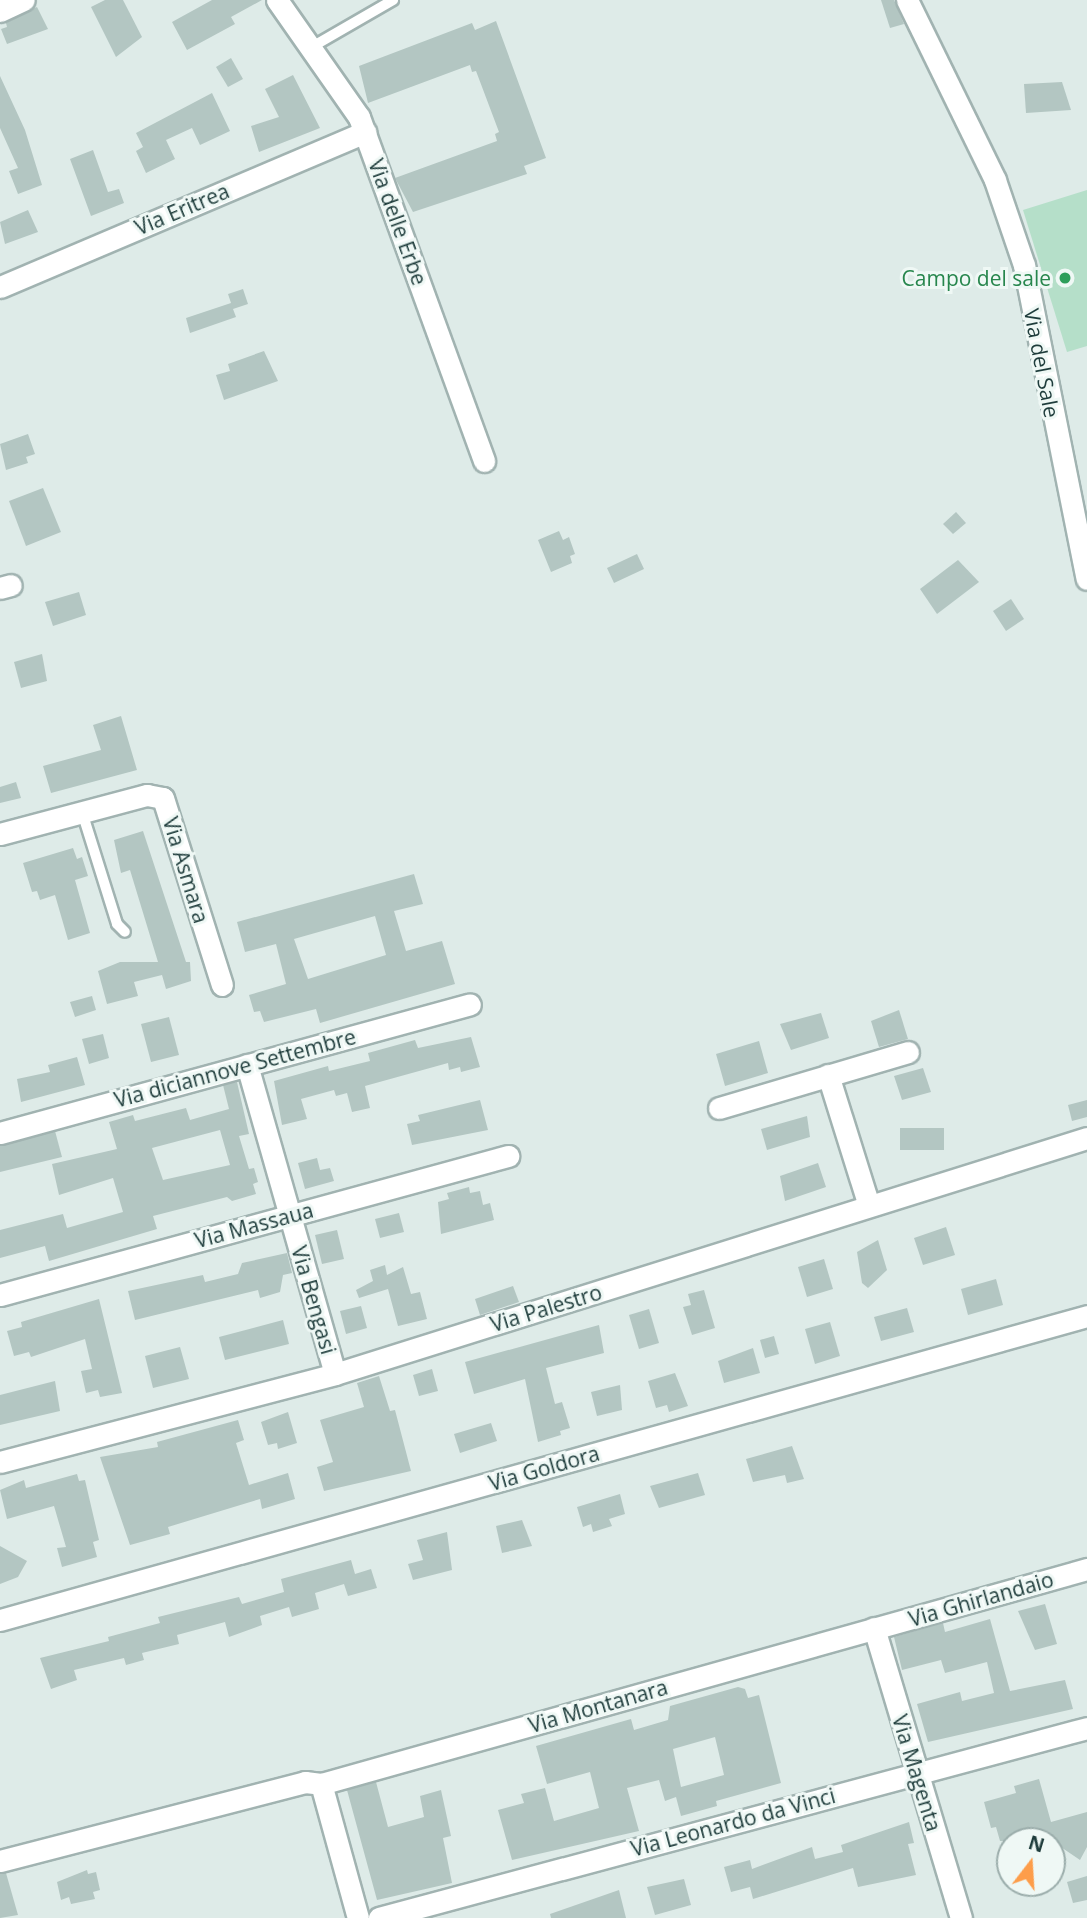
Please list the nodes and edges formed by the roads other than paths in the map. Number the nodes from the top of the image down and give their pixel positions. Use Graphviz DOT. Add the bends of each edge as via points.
graph roads {
  1 [pos="24,0"];
  2 [pos="393,0"];
  3 [pos="907,0"];
  4 [pos="284,3"];
  5 [pos="0,11"];
  6 [pos="310,48"];
  7 [pos="365,132"];
  8 [pos="0,287"];
  9 [pos="484,461"];
  10 [pos="1087,579"];
  11 [pos="82,812"];
  12 [pos="0,834"];
  13 [pos="125,932"];
  14 [pos="222,985"];
  15 [pos="470,1004"];
  16 [pos="908,1052"];
  17 [pos="247,1065"];
  18 [pos="828,1076"];
  19 [pos="719,1108"];
  20 [pos="0,1133"];
  21 [pos="1087,1138"];
  22 [pos="508,1156"];
  23 [pos="869,1206"];
  24 [pos="290,1215"];
  25 [pos="0,1295"];
  26 [pos="1087,1316"];
  27 [pos="335,1374"];
  28 [pos="0,1462"];
  29 [pos="1087,1569"];
  30 [pos="0,1620"];
  31 [pos="874,1628"];
  32 [pos="1087,1728"];
  33 [pos="917,1772"];
  34 [pos="321,1784"];
  35 [pos="0,1861"];
  36 [pos="358,1918"];
  37 [pos="379,1918"];
  38 [pos="961,1918"];
  1 -- 5 [label="street"];
  2 -- 6 [label="lane"];
  3 -- 10 [label="street, Via del Sale" via="995,180 1024,265"];
  4 -- 6 [label="street, Via delle Erbe"];
  6 -- 7 [label="street, Via delle Erbe"];
  7 -- 8 [label="street, Via Eritrea"];
  7 -- 9 [label="street, Via delle Erbe"];
  11 -- 12 [label="street, Via Asmara"];
  11 -- 13 [label="lane" via="117,924"];
  11 -- 14 [label="street, Via Asmara" via="147,795 163,798"];
  15 -- 17 [label="street, Via diciannove Settembre"];
  16 -- 18 [label="street"];
  17 -- 20 [label="street, Via diciannove Settembre"];
  17 -- 24 [label="street, Via Bengasi"];
  18 -- 19 [label="street"];
  18 -- 23 [label="street"];
  21 -- 23 [label="street, Via Palestro"];
  22 -- 24 [label="street, Via Massaua"];
  23 -- 27 [label="street, Via Palestro"];
  24 -- 25 [label="street, Via Massaua"];
  24 -- 27 [label="street, Via Bengasi"];
  26 -- 30 [label="street, Via Goldora"];
  27 -- 28 [label="street, Via Palestro"];
  29 -- 31 [label="street, Via Ghirlandaio"];
  31 -- 33 [label="street, Via Magenta"];
  31 -- 34 [label="street, Via Montanara"];
  32 -- 33 [label="street, Via Leonardo da Vinci"];
  33 -- 37 [label="street, Via Leonardo da Vinci"];
  33 -- 38 [label="street, Via Magenta"];
  34 -- 35 [label="street, Via Montanara" via="305,1782"];
  34 -- 36 [label="street"];
}
